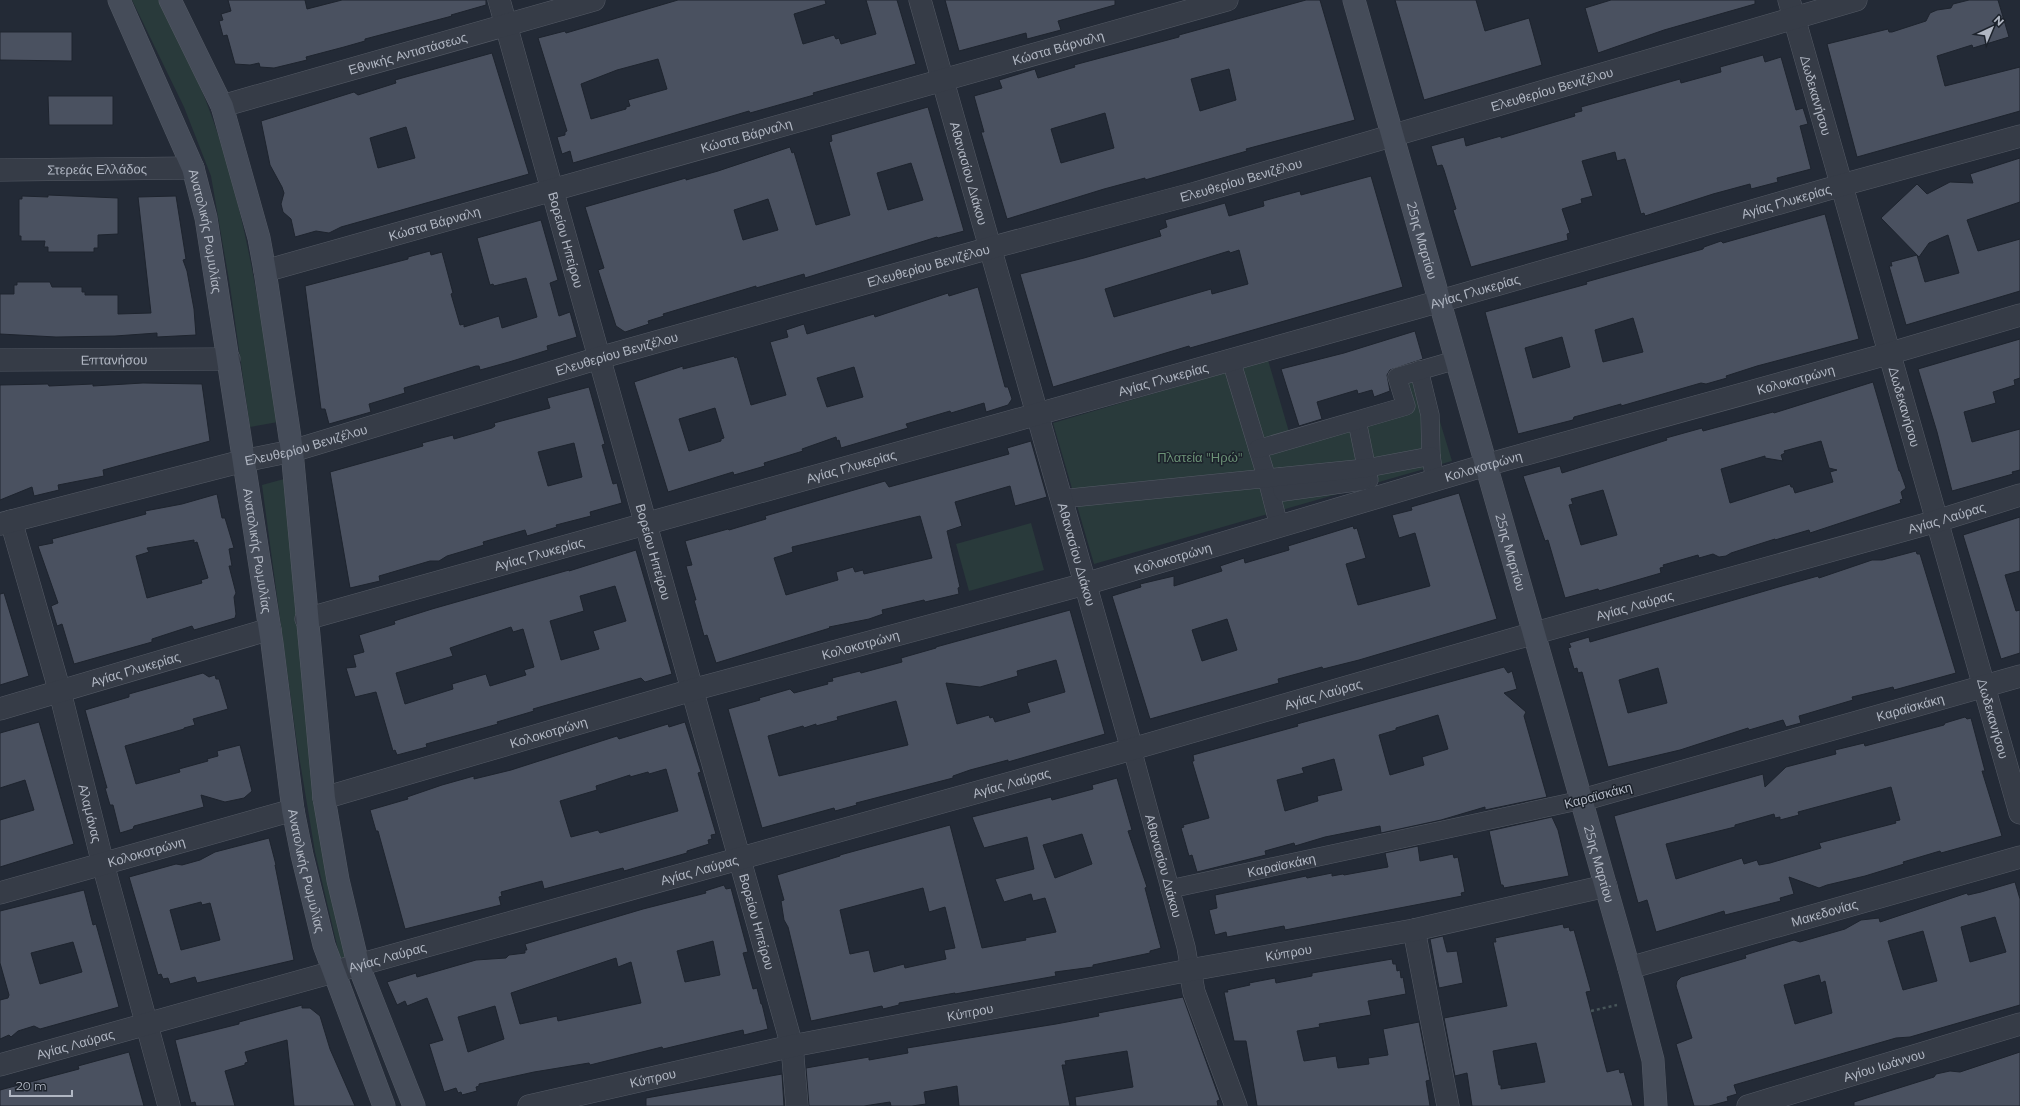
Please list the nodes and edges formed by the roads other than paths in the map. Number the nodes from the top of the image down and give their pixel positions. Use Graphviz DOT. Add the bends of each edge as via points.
graph roads {
  1 [pos="119,0"];
  2 [pos="170,0"];
  3 [pos="499,0"];
  4 [pos="594,0"];
  5 [pos="920,0"];
  6 [pos="1227,0"];
  7 [pos="1354,0"];
  8 [pos="1856,0"];
  9 [pos="1792,9"];
  10 [pos="506,25"];
  11 [pos="942,79"];
  12 [pos="222,106"];
  13 [pos="1393,135"];
  14 [pos="2020,136"];
  15 [pos="193,168"];
  16 [pos="0,170"];
  17 [pos="1842,185"];
  18 [pos="552,191"];
  19 [pos="990,248"];
  20 [pos="266,271"];
  21 [pos="1440,300"];
  22 [pos="2020,315"];
  23 [pos="1891,353"];
  24 [pos="599,358"];
  25 [pos="229,359"];
  26 [pos="0,360"];
  27 [pos="1231,360"];
  28 [pos="1456,360"];
  29 [pos="1419,370"];
  30 [pos="1037,414"];
  31 [pos="1358,422"];
  32 [pos="1258,450"];
  33 [pos="292,451"];
  34 [pos="1431,456"];
  35 [pos="243,461"];
  36 [pos="1486,465"];
  37 [pos="1364,468"];
  38 [pos="1273,478"];
  39 [pos="1329,479"];
  40 [pos="1436,481"];
  41 [pos="2020,495"];
  42 [pos="1373,498"];
  43 [pos="1062,499"];
  44 [pos="1336,509"];
  45 [pos="1937,521"];
  46 [pos="6,523"];
  47 [pos="646,524"];
  48 [pos="1279,526"];
  49 [pos="1085,584"];
  50 [pos="306,619"];
  51 [pos="270,629"];
  52 [pos="1535,634"];
  53 [pos="2020,676"];
  54 [pos="1984,687"];
  55 [pos="692,690"];
  56 [pos="60,692"];
  57 [pos="0,708"];
  58 [pos="1132,749"];
  59 [pos="324,798"];
  60 [pos="1582,800"];
  61 [pos="293,810"];
  62 [pos="2020,813"];
  63 [pos="2020,857"];
  64 [pos="739,858"];
  65 [pos="103,864"];
  66 [pos="1606,886"];
  67 [pos="1170,889"];
  68 [pos="0,893"];
  69 [pos="1414,930"];
  70 [pos="358,964"];
  71 [pos="1629,968"];
  72 [pos="1190,970"];
  73 [pos="333,972"];
  74 [pos="147,1022"];
  75 [pos="2020,1024"];
  76 [pos="792,1046"];
  77 [pos="0,1065"];
  78 [pos="169,1106"];
  79 [pos="384,1106"];
  80 [pos="414,1106"];
  81 [pos="529,1106"];
  82 [pos="797,1106"];
  83 [pos="1236,1106"];
  84 [pos="1448,1106"];
  85 [pos="1656,1106"];
  86 [pos="1748,1106"];
  1 -- 15 [label="main road, Ανατολικής Ρωμυλίας"];
  2 -- 12 [label="main road"];
  3 -- 10 [label="street, Βορείου Ηπείρου"];
  4 -- 10 [label="street, Εθνικής Αντιστάσεως"];
  5 -- 11 [label="street, Αθανασίου Διάκου"];
  6 -- 11 [label="street, Κώστα Βάρναλη"];
  7 -- 13 [label="main road, 25ης Μαρτίου"];
  8 -- 9 [label="street, Ελευθερίου Βενιζέλου"];
  9 -- 13 [label="street, Ελευθερίου Βενιζέλου"];
  9 -- 17 [label="street, Δωδεκανήσου"];
  10 -- 12 [label="street, Εθνικής Αντιστάσεως"];
  10 -- 18 [label="street, Βορείου Ηπείρου"];
  11 -- 18 [label="street, Κώστα Βάρναλη"];
  11 -- 19 [label="street, Αθανασίου Διάκου"];
  12 -- 20 [label="main road"];
  13 -- 19 [label="street, Ελευθερίου Βενιζέλου" via="1196,193"];
  13 -- 21 [label="main road, 25ης Μαρτίου"];
  14 -- 17 [label="street, Αγίας Γλυκερίας"];
  15 -- 16 [label="street, Στερεάς Ελλάδος"];
  15 -- 25 [label="main road, Ανατολικής Ρωμυλίας" via="206,218"];
  17 -- 21 [label="street, Αγίας Γλυκερίας"];
  17 -- 23 [label="street, Δωδεκανήσου"];
  18 -- 20 [label="street, Κώστα Βάρναλη"];
  18 -- 24 [label="street, Βορείου Ηπείρου"];
  19 -- 24 [label="street, Ελευθερίου Βενιζέλου"];
  19 -- 30 [label="street, Αθανασίου Διάκου"];
  20 -- 33 [label="main road"];
  21 -- 27 [label="street, Αγίας Γλυκερίας"];
  21 -- 28 [label="main road, 25ης Μαρτίου"];
  22 -- 23 [label="street, Κολοκοτρώνη"];
  23 -- 36 [label="street, Κολοκοτρώνη"];
  23 -- 45 [label="street, Δωδεκανήσου"];
  24 -- 33 [label="street, Ελευθερίου Βενιζέλου"];
  24 -- 47 [label="street, Βορείου Ηπείρου"];
  25 -- 26 [label="street, Επτανήσου"];
  25 -- 35 [label="main road, Ανατολικής Ρωμυλίας"];
  27 -- 30 [label="street, Αγίας Γλυκερίας"];
  27 -- 32 [label="street"];
  28 -- 29 [label="street"];
  28 -- 36 [label="main road, 25ης Μαρτίου"];
  29 -- 31 [label="street" via="1397,377 1406,406"];
  29 -- 34 [label="street" via="1430,415"];
  30 -- 43 [label="street, Αθανασίου Διάκου"];
  30 -- 47 [label="street, Αγίας Γλυκερίας"];
  31 -- 32 [label="street"];
  31 -- 37 [label="street"];
  32 -- 38 [label="street"];
  33 -- 35 [label="street, Ελευθερίου Βενιζέλου"];
  33 -- 50 [label="main road"];
  34 -- 37 [label="street"];
  34 -- 40 [label="street"];
  35 -- 46 [label="street, Ελευθερίου Βενιζέλου"];
  35 -- 51 [label="main road, Ανατολικής Ρωμυλίας"];
  36 -- 40 [label="street, Κολοκοτρώνη"];
  36 -- 52 [label="main road, 25ης Μαρτίου"];
  37 -- 39 [label="street" via="1362,481"];
  37 -- 42 [label="street"];
  38 -- 39 [label="street" via="1283,492"];
  38 -- 43 [label="street"];
  38 -- 48 [label="street"];
  39 -- 44 [label="street"];
  40 -- 42 [label="street, Κολοκοτρώνη"];
  41 -- 45 [label="street, Αγίας Λαύρας"];
  42 -- 44 [label="street, Κολοκοτρώνη"];
  43 -- 49 [label="street, Αθανασίου Διάκου"];
  44 -- 48 [label="street, Κολοκοτρώνη"];
  45 -- 52 [label="street, Αγίας Λαύρας"];
  45 -- 54 [label="street, Δωδεκανήσου"];
  46 -- 56 [label="street, Αλαμάνας"];
  47 -- 50 [label="street, Αγίας Γλυκερίας"];
  47 -- 55 [label="street, Βορείου Ηπείρου"];
  48 -- 49 [label="street, Κολοκοτρώνη"];
  49 -- 55 [label="street, Κολοκοτρώνη"];
  49 -- 58 [label="street, Αθανασίου Διάκου"];
  50 -- 59 [label="main road"];
  51 -- 56 [label="street, Αγίας Γλυκερίας"];
  51 -- 61 [label="main road, Ανατολικής Ρωμυλίας"];
  52 -- 58 [label="street, Αγίας Λαύρας"];
  52 -- 60 [label="main road, 25ης Μαρτίου"];
  53 -- 54 [label="street, Καραϊσκάκη"];
  54 -- 60 [label="street, Καραϊσκάκη"];
  54 -- 62 [label="street, Δωδεκανήσου"];
  55 -- 59 [label="street, Κολοκοτρώνη"];
  55 -- 64 [label="street, Βορείου Ηπείρου"];
  56 -- 57 [label="street, Αγίας Γλυκερίας"];
  56 -- 65 [label="street, Αλαμάνας"];
  58 -- 64 [label="street, Αγίας Λαύρας"];
  58 -- 67 [label="street, Αθανασίου Διάκου"];
  59 -- 70 [label="main road" via="338,880"];
  60 -- 66 [label="main road, 25ης Μαρτίου"];
  60 -- 67 [label="street, Καραϊσκάκη"];
  61 -- 65 [label="street, Κολοκοτρώνη"];
  61 -- 73 [label="main road, Ανατολικής Ρωμυλίας" via="317,921"];
  63 -- 71 [label="street, Μακεδονίας"];
  64 -- 70 [label="street, Αγίας Λαύρας"];
  64 -- 76 [label="street, Βορείου Ηπείρου"];
  65 -- 68 [label="street, Κολοκοτρώνη"];
  65 -- 74 [label="street, Αλαμάνας"];
  66 -- 69 [label="street, Κύπρου"];
  66 -- 71 [label="main road, 25ης Μαρτίου"];
  67 -- 72 [label="street, Αθανασίου Διάκου"];
  69 -- 72 [label="street, Κύπρου"];
  69 -- 84 [label="street"];
  70 -- 73 [label="street, Αγίας Λαύρας"];
  70 -- 80 [label="main road"];
  71 -- 85 [label="main road, 25ης Μαρτίου" via="1653,1060"];
  72 -- 76 [label="street, Κύπρου"];
  72 -- 83 [label="street, Αθανασίου Διάκου" via="1194,992"];
  73 -- 74 [label="street, Αγίας Λαύρας"];
  73 -- 79 [label="main road, Ανατολικής Ρωμυλίας"];
  74 -- 77 [label="street, Αγίας Λαύρας"];
  74 -- 78 [label="street, Αλαμάνας"];
  75 -- 86 [label="street, Αγίου Ιωάννου"];
  76 -- 81 [label="street, Κύπρου"];
  76 -- 82 [label="street, Βορείου Ηπείρου"];
}
